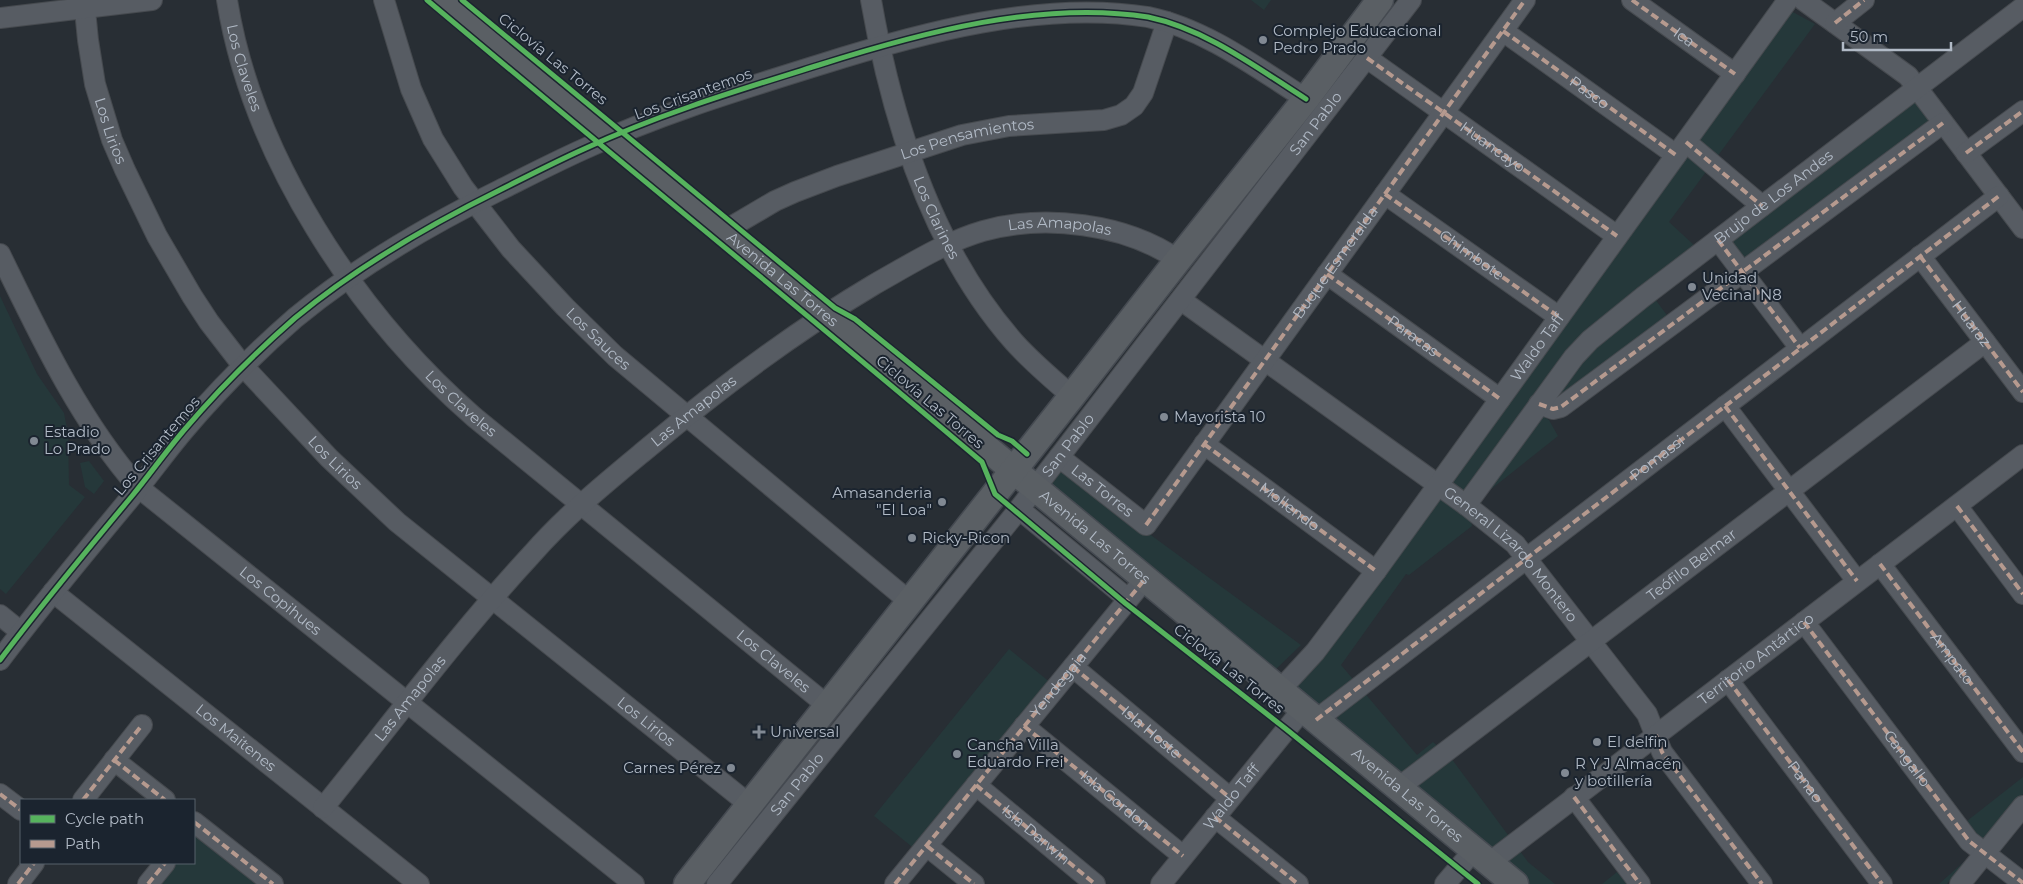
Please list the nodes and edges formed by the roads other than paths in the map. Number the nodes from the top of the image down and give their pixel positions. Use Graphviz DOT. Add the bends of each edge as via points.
graph roads {
  1 [pos="152,0"];
  2 [pos="228,0"];
  3 [pos="384,0"];
  4 [pos="444,0"];
  5 [pos="871,0"];
  6 [pos="1411,0"];
  7 [pos="1525,0"];
  8 [pos="1632,0"];
  9 [pos="1788,0"];
  10 [pos="1803,0"];
  11 [pos="1864,0"];
  12 [pos="1373,3"];
  13 [pos="84,4"];
  14 [pos="2023,7"];
  15 [pos="0,18"];
  16 [pos="1167,22"];
  17 [pos="1835,23"];
  18 [pos="1502,31"];
  19 [pos="880,46"];
  20 [pos="1367,58"];
  21 [pos="1735,74"];
  22 [pos="1917,88"];
  23 [pos="1306,99"];
  24 [pos="2023,111"];
  25 [pos="1444,113"];
  26 [pos="1943,123"];
  27 [pos="611,138"];
  28 [pos="1681,148"];
  29 [pos="910,152"];
  30 [pos="1966,153"];
  31 [pos="1385,194"];
  32 [pos="1999,196"];
  33 [pos="474,203"];
  34 [pos="1762,206"];
  35 [pos="2023,228"];
  36 [pos="724,231"];
  37 [pos="1617,236"];
  38 [pos="1718,240"];
  39 [pos="949,245"];
  40 [pos="0,254"];
  41 [pos="1920,256"];
  42 [pos="1178,260"];
  43 [pos="1742,272"];
  44 [pos="1327,274"];
  45 [pos="348,277"];
  46 [pos="1181,300"];
  47 [pos="824,314"];
  48 [pos="1559,317"];
  49 [pos="1985,342"];
  50 [pos="1800,348"];
  51 [pos="1265,360"];
  52 [pos="243,366"];
  53 [pos="2023,392"];
  54 [pos="1072,396"];
  55 [pos="1500,399"];
  56 [pos="1539,404"];
  57 [pos="1725,406"];
  58 [pos="687,415"];
  59 [pos="1204,444"];
  60 [pos="2023,455"];
  61 [pos="1059,457"];
  62 [pos="1014,471"];
  63 [pos="1438,485"];
  64 [pos="138,487"];
  65 [pos="1035,488"];
  66 [pos="1789,491"];
  67 [pos="580,504"];
  68 [pos="1466,505"];
  69 [pos="1957,506"];
  70 [pos="1019,509"];
  71 [pos="1146,525"];
  72 [pos="1527,558"];
  73 [pos="1880,564"];
  74 [pos="1376,570"];
  75 [pos="1145,579"];
  76 [pos="1857,581"];
  77 [pos="53,592"];
  78 [pos="2023,594"];
  79 [pos="493,598"];
  80 [pos="1128,599"];
  81 [pos="910,602"];
  82 [pos="0,615"];
  83 [pos="1804,622"];
  84 [pos="21,632"];
  85 [pos="1591,642"];
  86 [pos="0,660"];
  87 [pos="1073,667"];
  88 [pos="1728,680"];
  89 [pos="1280,690"];
  90 [pos="407,704"];
  91 [pos="828,706"];
  92 [pos="1310,714"];
  93 [pos="142,725"];
  94 [pos="1024,726"];
  95 [pos="1656,735"];
  96 [pos="2023,752"];
  97 [pos="114,760"];
  98 [pos="976,785"];
  99 [pos="1398,788"];
  100 [pos="0,794"];
  101 [pos="1574,797"];
  102 [pos="1230,798"];
  103 [pos="84,799"];
  104 [pos="164,799"];
  105 [pos="750,805"];
  106 [pos="2023,806"];
  107 [pos="323,808"];
  108 [pos="20,809"];
  109 [pos="1215,817"];
  110 [pos="195,825"];
  111 [pos="926,846"];
  112 [pos="1985,853"];
  113 [pos="1183,856"];
  114 [pos="1481,856"];
  115 [pos="33,864"];
  116 [pos="164,864"];
  117 [pos="2023,883"];
  118 [pos="18,884"];
  119 [pos="148,884"];
  120 [pos="273,884"];
  121 [pos="419,884"];
  122 [pos="634,884"];
  123 [pos="687,884"];
  124 [pos="717,884"];
  125 [pos="895,884"];
  126 [pos="974,884"];
  127 [pos="1095,884"];
  128 [pos="1161,884"];
  129 [pos="1298,884"];
  130 [pos="1445,884"];
  131 [pos="1515,884"];
  132 [pos="1640,884"];
  133 [pos="1762,884"];
  134 [pos="1882,884"];
  135 [pos="1960,884"];
  1 -- 13 [label="street"];
  2 -- 45 [label="street, Los Claveles" via="237,49 272,145 310,218"];
  3 -- 33 [label="street, Los Sauces" via="421,114 446,161"];
  4 -- 27 [label="main road, Avenida Las Torres"];
  5 -- 19 [label="street, Los Clarines"];
  6 -- 20 [label="street, San Pablo"];
  7 -- 18 [label="street, Buque Esmeralda"];
  8 -- 21 [label="street, Ica"];
  9 -- 21 [label="street, Waldo Taff"];
  10 -- 17 [label="street"];
  11 -- 17 [label="street"];
  12 -- 23 [label="main road, San Pablo"];
  13 -- 15 [label="street"];
  13 -- 52 [label="street, Los Lirios" via="95,84 125,170 157,236 192,296"];
  14 -- 22 [label="street, Brujo de Los Andes"];
  16 -- 19 [label="street, Los Crisantemos" via="1107,13 1040,14 983,21"];
  16 -- 23 [label="street, Los Crisantemos" via="1220,46"];
  16 -- 29 [label="street, Los Pensamientos" via="1143,93 1134,106 1121,115 1104,120 989,129"];
  17 -- 22 [label="street" via="1899,68"];
  18 -- 25 [label="street, Buque Esmeralda"];
  18 -- 28 [label="street, Pasco"];
  19 -- 27 [label="street, Los Crisantemos" via="726,94"];
  19 -- 29 [label="street, Los Clarines"];
  20 -- 25 [label="street, Huancayo"];
  20 -- 46 [label="street, San Pablo"];
  21 -- 28 [label="street, Waldo Taff"];
  22 -- 26 [label="street"];
  22 -- 34 [label="street, Brujo de Los Andes"];
  23 -- 42 [label="main road, San Pablo"];
  24 -- 30 [label="street"];
  25 -- 31 [label="street, Buque Esmeralda"];
  25 -- 37 [label="street, Huancayo"];
  26 -- 30 [label="street"];
  26 -- 43 [label="street"];
  27 -- 33 [label="street, Los Crisantemos"];
  27 -- 36 [label="main road, Avenida Las Torres"];
  28 -- 34 [label="street, Pasco"];
  28 -- 37 [label="street, Waldo Taff"];
  29 -- 36 [label="street, Los Pensamientos" via="795,192"];
  29 -- 39 [label="street, Los Clarines"];
  30 -- 32 [label="street"];
  31 -- 44 [label="street, Buque Esmeralda"];
  31 -- 48 [label="street, Chimbote"];
  32 -- 35 [label="street"];
  32 -- 41 [label="street, Pomassi"];
  33 -- 45 [label="street, Los Crisantemos" via="387,251"];
  33 -- 58 [label="street, Los Sauces" via="511,249 590,332"];
  34 -- 38 [label="street, Brujo de Los Andes"];
  36 -- 47 [label="main road, Avenida Las Torres"];
  37 -- 48 [label="street, Waldo Taff"];
  38 -- 43 [label="street"];
  38 -- 56 [label="street, Brujo de Los Andes" via="1590,340"];
  39 -- 42 [label="street, Las Amapolas" via="998,228 1029,222 1053,222 1117,233 1156,247"];
  39 -- 47 [label="street, Las Amapolas"];
  39 -- 54 [label="street, Los Clarines" via="977,294 1008,335"];
  40 -- 64 [label="street, Los Copihues" via="66,382 113,456"];
  41 -- 49 [label="street, Huaraz"];
  41 -- 50 [label="street, Pomassi"];
  42 -- 54 [label="main road, San Pablo"];
  43 -- 50 [label="street"];
  43 -- 56 [label="street" via="1561,407 1553,409"];
  44 -- 51 [label="street, Buque Esmeralda"];
  44 -- 55 [label="street, Paracas"];
  45 -- 52 [label="street, Los Crisantemos"];
  45 -- 67 [label="street, Los Claveles" via="396,340 440,387"];
  46 -- 51 [label="street, General Lizardo Montero"];
  46 -- 61 [label="street, San Pablo"];
  47 -- 58 [label="street, Las Amapolas"];
  47 -- 62 [label="main road, Avenida Las Torres"];
  48 -- 55 [label="street, Waldo Taff"];
  49 -- 53 [label="street, Huaraz"];
  49 -- 66 [label="street, Teófilo Belmar"];
  50 -- 57 [label="street, Pomassi"];
  51 -- 59 [label="street, Buque Esmeralda"];
  51 -- 63 [label="street, General Lizardo Montero"];
  52 -- 64 [label="street, Los Crisantemos" via="188,425"];
  52 -- 79 [label="street, Los Lirios" via="369,498"];
  54 -- 62 [label="main road, San Pablo"];
  55 -- 63 [label="street, Waldo Taff"];
  56 -- 68 [label="street, Brujo de Los Andes"];
  57 -- 66 [label="street"];
  57 -- 72 [label="street, Pomassi"];
  58 -- 67 [label="street, Las Amapolas"];
  58 -- 81 [label="street, Los Sauces"];
  59 -- 71 [label="street, Buque Esmeralda"];
  59 -- 74 [label="street, Mollendo"];
  60 -- 69 [label="street, Territorio Antártico"];
  61 -- 65 [label="street, San Pablo"];
  61 -- 71 [label="street, Las Torres"];
  62 -- 65 [label="main road, Avenida Las Torres"];
  62 -- 81 [label="main road, San Pablo"];
  63 -- 68 [label="street, General Lizardo Montero"];
  63 -- 74 [label="street, Waldo Taff"];
  64 -- 77 [label="street, Los Crisantemos"];
  64 -- 90 [label="street, Los Copihues"];
  65 -- 70 [label="street, San Pablo"];
  65 -- 75 [label="main road, Avenida Las Torres"];
  66 -- 76 [label="street"];
  66 -- 85 [label="street, Teófilo Belmar"];
  67 -- 79 [label="street, Las Amapolas"];
  67 -- 91 [label="street, Los Claveles"];
  68 -- 72 [label="street, General Lizardo Montero" via="1508,537"];
  69 -- 73 [label="street, Territorio Antártico"];
  69 -- 78 [label="street"];
  70 -- 80 [label="street, Avenida Las Torres"];
  70 -- 124 [label="street, San Pablo"];
  72 -- 85 [label="street, General Lizardo Montero"];
  72 -- 92 [label="street, Pomassi"];
  73 -- 76 [label="street, Territorio Antártico"];
  73 -- 96 [label="street, Ampato"];
  74 -- 89 [label="street, Waldo Taff" via="1315,652"];
  75 -- 80 [label="street, Yendegaia"];
  75 -- 89 [label="main road, Avenida Las Torres"];
  76 -- 83 [label="street, Territorio Antártico"];
  77 -- 84 [label="street, Los Crisantemos"];
  77 -- 107 [label="street, Los Maitenes"];
  79 -- 90 [label="street, Las Amapolas"];
  79 -- 105 [label="street, Los Lirios"];
  80 -- 87 [label="street, Yendegaia"];
  81 -- 91 [label="main road, San Pablo"];
  82 -- 84 [label="street"];
  83 -- 88 [label="street, Territorio Antártico"];
  83 -- 112 [label="street, Cangallo" via="1969,841"];
  84 -- 86 [label="street, Los Crisantemos"];
  85 -- 95 [label="street, General Lizardo Montero" via="1647,714"];
  85 -- 99 [label="street, Teófilo Belmar"];
  87 -- 94 [label="street, Yendegaia"];
  87 -- 102 [label="street, Isla Hoste"];
  88 -- 95 [label="street, Territorio Antártico"];
  88 -- 134 [label="street, Panao"];
  89 -- 92 [label="main road, Avenida Las Torres"];
  90 -- 107 [label="street, Las Amapolas"];
  90 -- 122 [label="street, Los Copihues"];
  91 -- 105 [label="main road, San Pablo"];
  92 -- 99 [label="main road, Avenida Las Torres"];
  92 -- 102 [label="street, Waldo Taff"];
  93 -- 97 [label="street"];
  94 -- 98 [label="street, Yendegaia"];
  94 -- 113 [label="street, Isla Gordon"];
  95 -- 101 [label="street, Territorio Antártico"];
  95 -- 133 [label="street, General Lizardo Montero" via="1662,752"];
  97 -- 103 [label="street"];
  97 -- 104 [label="street"];
  98 -- 111 [label="street, Yendegaia"];
  98 -- 127 [label="street, Isla Darwin"];
  99 -- 114 [label="main road, Avenida Las Torres"];
  100 -- 108 [label="street"];
  101 -- 114 [label="street, Territorio Antártico"];
  101 -- 132 [label="street"];
  102 -- 109 [label="street, Waldo Taff"];
  105 -- 123 [label="main road, San Pablo"];
  106 -- 112 [label="street"];
  107 -- 121 [label="street, Los Maitenes"];
  109 -- 113 [label="street, Waldo Taff"];
  109 -- 129 [label="street"];
  110 -- 120 [label="street"];
  111 -- 125 [label="street, Yendegaia"];
  111 -- 126 [label="street"];
  112 -- 117 [label="street, Cangallo"];
  112 -- 135 [label="street"];
  113 -- 128 [label="street, Waldo Taff"];
  114 -- 130 [label="street, Territorio Antártico"];
  114 -- 131 [label="main road, Avenida Las Torres"];
  115 -- 118 [label="street"];
  116 -- 119 [label="street"];
}
